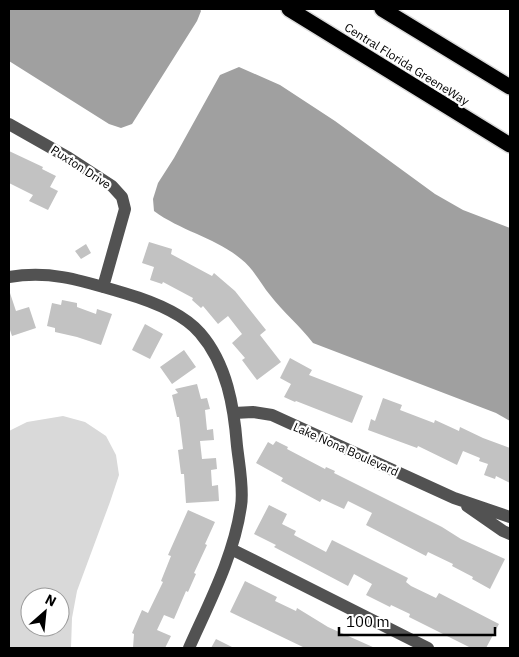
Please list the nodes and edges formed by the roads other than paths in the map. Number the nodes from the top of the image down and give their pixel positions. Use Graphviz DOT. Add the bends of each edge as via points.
graph roads {
  1 [pos="289,9"];
  2 [pos="382,9"];
  3 [pos="510,87"];
  4 [pos="9,124"];
  5 [pos="510,145"];
  6 [pos="9,277"];
  7 [pos="103,287"];
  8 [pos="234,414"];
  9 [pos="454,498"];
  10 [pos="510,517"];
  11 [pos="510,534"];
  12 [pos="231,549"];
  13 [pos="189,648"];
  14 [pos="428,648"];
  1 -- 5 [label="highway, Central Florida GreeneWay"];
  2 -- 3 [label="highway"];
  4 -- 7 [label="street, Puxton Drive" via="112,186 122,197 125,210"];
  6 -- 7 [label="street" via="29,274 64,276"];
  7 -- 8 [label="street" via="169,310 199,332 219,359"];
  8 -- 9 [label="street, Lake Nona Boulevard" via="272,415"];
  8 -- 12 [label="street" via="242,505"];
  9 -- 10 [label="street, Lake Nona Boulevard"];
  9 -- 11 [label="street, Lake Nona Boulevard"];
  12 -- 13 [label="street"];
  12 -- 14 [label="street"];
}
